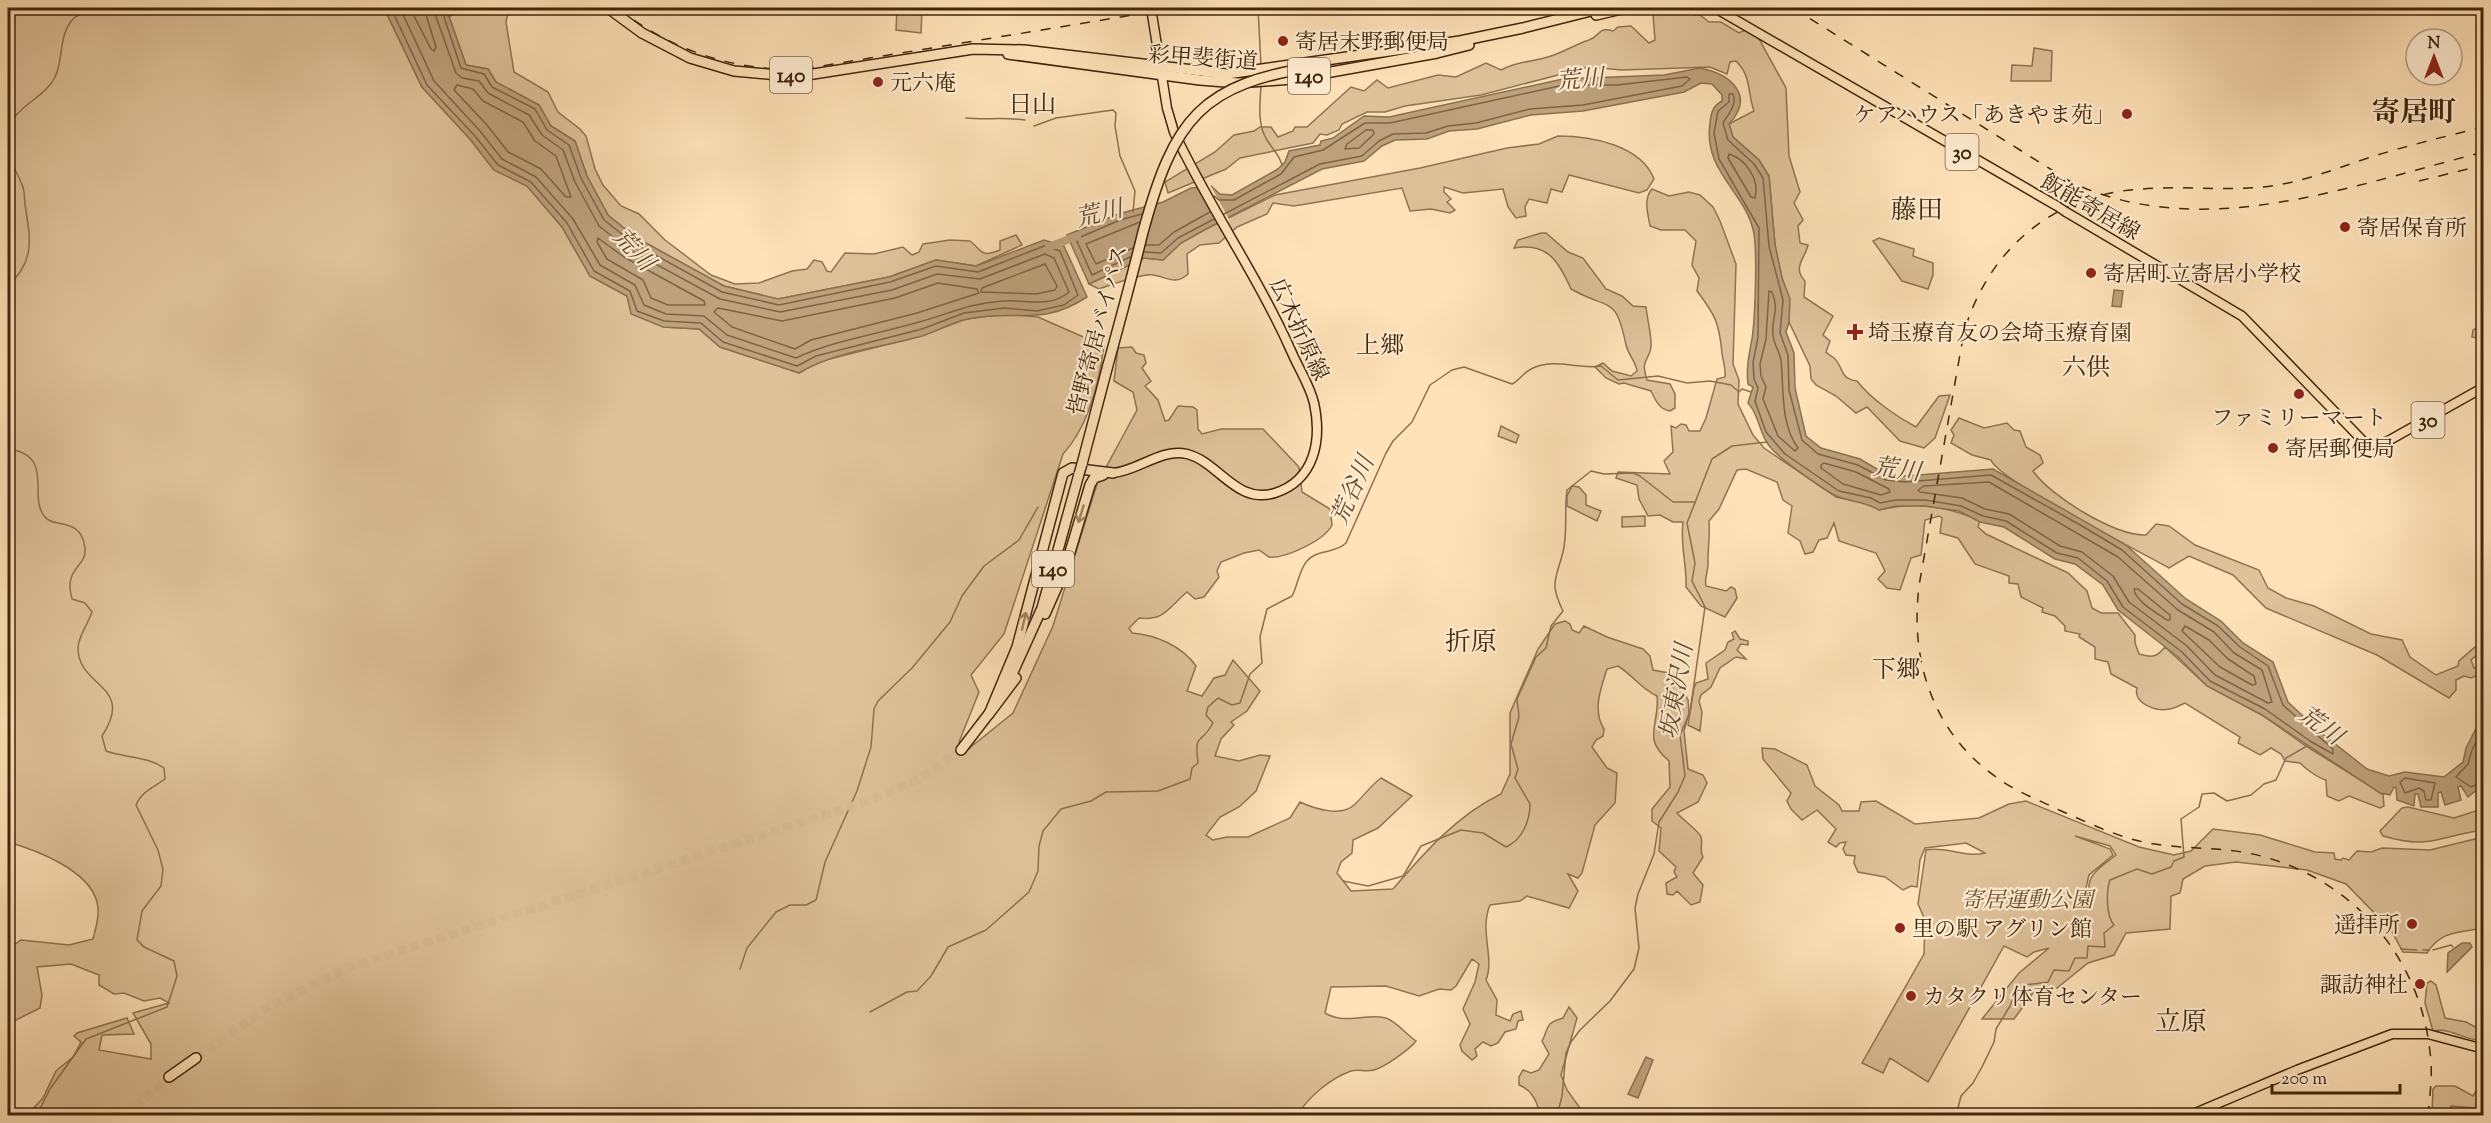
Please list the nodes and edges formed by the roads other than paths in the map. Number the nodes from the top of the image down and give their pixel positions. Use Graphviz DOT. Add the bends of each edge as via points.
graph roads {
  1 [pos="608,8"];
  2 [pos="1151,8"];
  3 [pos="1602,8"];
  4 [pos="1626,8"];
  5 [pos="1715,8"];
  6 [pos="1461,44"];
  7 [pos="1256,71"];
  8 [pos="1163,72"];
  9 [pos="1262,82"];
  10 [pos="2484,387"];
  11 [pos="1113,473"];
  12 [pos="989,714"];
  13 [pos="962,750"];
  14 [pos="2484,1049"];
  15 [pos="194,1059"];
  16 [pos="172,1075"];
  17 [pos="2188,1116"];
  1 -- 8 [label="highway, 彩甲斐街道 / 140" via="679,54 723,69 755,74 807,75 957,50 988,50 1019,57"];
  2 -- 8 [label="main road, 広木折原線"];
  3 -- 6 [label="highway, 彩甲斐街道 / 140"];
  4 -- 6 [label="highway, 彩甲斐街道 / 140"];
  5 -- 10 [label="main road, 飯能寄居線 / 30, bridge" via="2242,316 2365,443 2378,445 2388,441"];
  6 -- 7 [label="highway, 彩甲斐街道 / 140"];
  6 -- 9 [label="highway, 彩甲斐街道 / 140" via="1437,53"];
  6 -- 12 [label="highway, 皆野寄居バイパス / 140, bridge" via="1270,74 1237,86 1201,111 1178,138 1157,184 1035,625 1020,661"];
  7 -- 8 [label="highway, 彩甲斐街道 / 140"];
  7 -- 9 [label="highway"];
  8 -- 9 [label="highway, 彩甲斐街道 / 140" via="1215,82"];
  8 -- 11 [label="main road, 広木折原線" via="1171,124 1269,302 1312,395 1317,441 1308,469 1289,487 1266,495 1241,490 1201,460 1180,453"];
  11 -- 12 [label="highway, one-way" via="1092,480 1065,569 1033,642 1016,679"];
  12 -- 11 [label="highway, one-way" via="1022,632 1062,473 1072,468"];
  12 -- 13 [label="highway, 皆野寄居バイパス / 140"];
  14 -- 17 [label="main road" via="2428,1034 2392,1034"];
  15 -- 16 [label="highway"];
}
